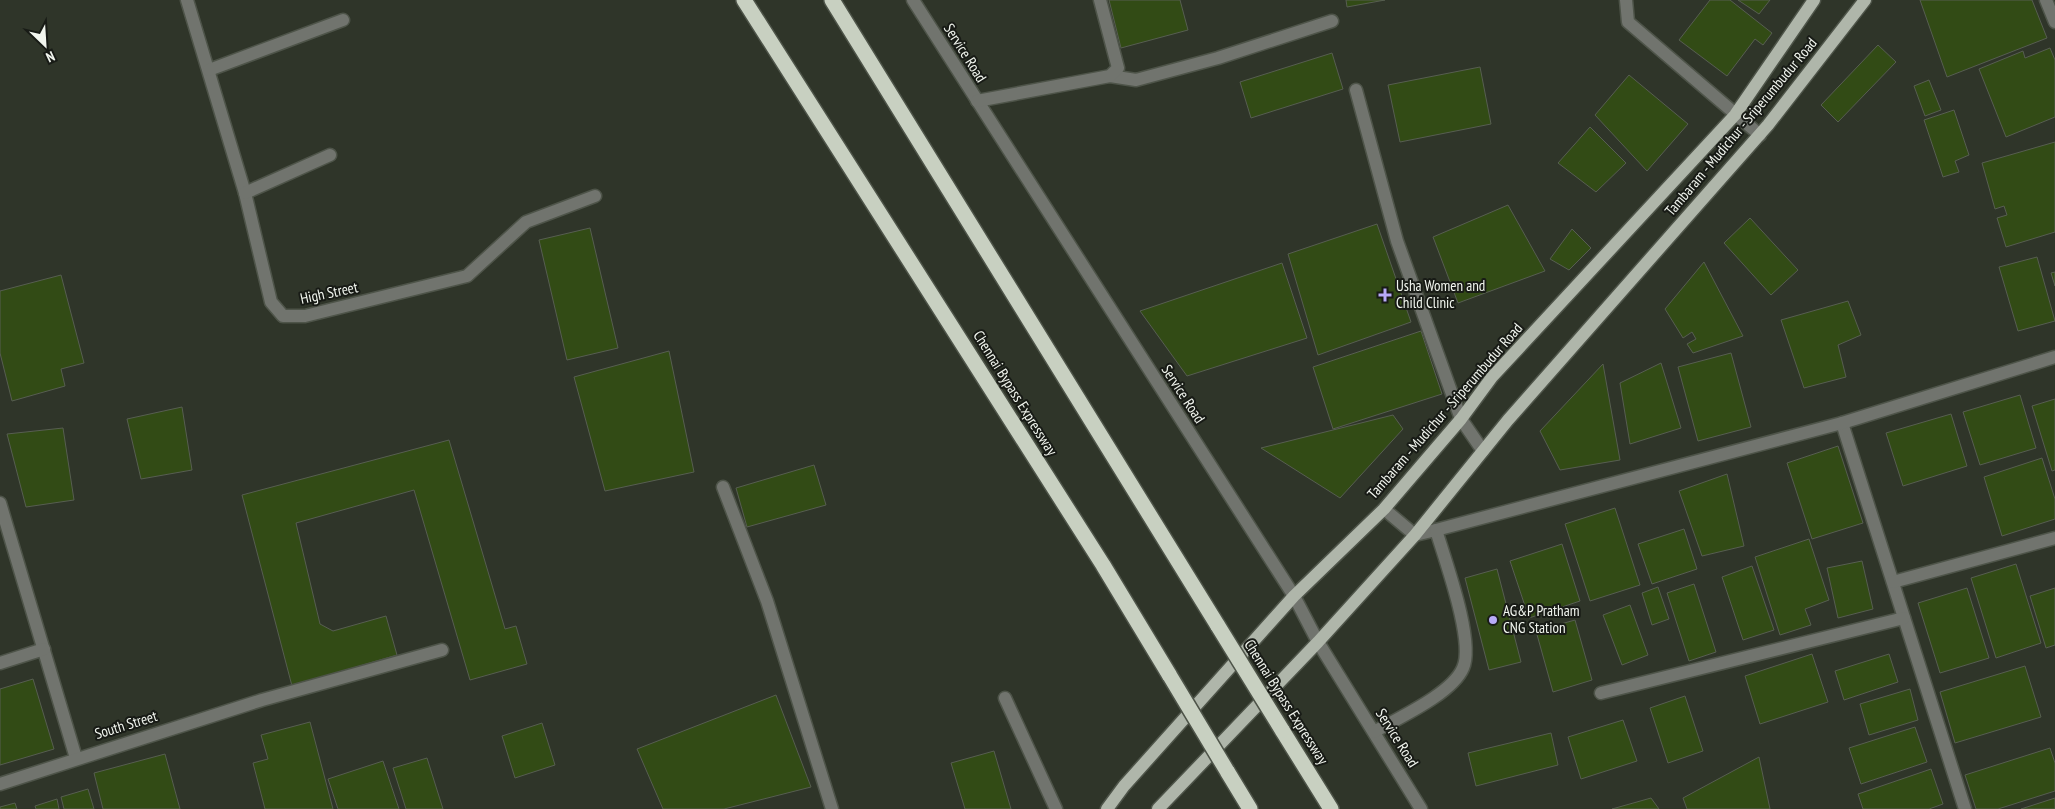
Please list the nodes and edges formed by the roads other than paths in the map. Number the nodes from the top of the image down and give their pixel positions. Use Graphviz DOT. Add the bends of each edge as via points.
graph roads {
  1 [pos="187,0"];
  2 [pos="744,0"];
  3 [pos="832,0"];
  4 [pos="913,0"];
  5 [pos="1100,0"];
  6 [pos="1626,0"];
  7 [pos="1814,0"];
  8 [pos="1866,0"];
  9 [pos="2046,0"];
  10 [pos="342,20"];
  11 [pos="1332,22"];
  12 [pos="2055,22"];
  13 [pos="209,70"];
  14 [pos="1110,76"];
  15 [pos="1356,90"];
  16 [pos="976,101"];
  17 [pos="1736,115"];
  18 [pos="1760,134"];
  19 [pos="330,155"];
  20 [pos="245,193"];
  21 [pos="595,196"];
  22 [pos="2055,357"];
  23 [pos="1461,419"];
  24 [pos="1842,423"];
  25 [pos="1483,451"];
  26 [pos="723,487"];
  27 [pos="0,503"];
  28 [pos="1384,509"];
  29 [pos="1436,530"];
  30 [pos="1415,535"];
  31 [pos="2055,538"];
  32 [pos="1893,582"];
  33 [pos="1294,596"];
  34 [pos="1904,618"];
  35 [pos="1318,642"];
  36 [pos="44,648"];
  37 [pos="442,650"];
  38 [pos="0,663"];
  39 [pos="1601,693"];
  40 [pos="1005,698"];
  41 [pos="1374,732"];
  42 [pos="76,758"];
  43 [pos="0,784"];
  44 [pos="832,809"];
  45 [pos="1056,809"];
  46 [pos="1107,809"];
  47 [pos="1158,809"];
  48 [pos="1250,809"];
  49 [pos="1331,809"];
  50 [pos="1421,809"];
  51 [pos="1965,809"];
  1 -- 13 [label="street, High Street"];
  2 -- 48 [label="highway, Chennai Bypass Expressway, bridge" via="1103,565"];
  3 -- 49 [label="highway, Chennai Bypass Expressway, bridge"];
  4 -- 16 [label="street, Service Road"];
  5 -- 14 [label="street" via="1118,68"];
  6 -- 17 [label="street" via="1628,22"];
  7 -- 17 [label="main road, Tambaram - Mudichur - Sriperumbudur Road"];
  8 -- 18 [label="main road, Tambaram - Mudichur - Sriperumbudur Road"];
  9 -- 12 [label="street"];
  10 -- 13 [label="street"];
  11 -- 14 [label="street" via="1136,80"];
  13 -- 20 [label="street, High Street"];
  14 -- 16 [label="street"];
  15 -- 23 [label="street" via="1397,241"];
  16 -- 33 [label="street, Service Road"];
  17 -- 18 [label="street"];
  17 -- 23 [label="main road, Tambaram - Mudichur - Sriperumbudur Road" via="1492,377"];
  18 -- 25 [label="main road, Tambaram - Mudichur - Sriperumbudur Road"];
  19 -- 20 [label="street"];
  20 -- 21 [label="street, High Street" via="271,302 283,316 305,316 467,276 526,222"];
  22 -- 24 [label="street"];
  23 -- 25 [label="street"];
  23 -- 28 [label="main road, Tambaram - Mudichur - Sriperumbudur Road"];
  24 -- 29 [label="street"];
  24 -- 32 [label="street"];
  25 -- 30 [label="main road, Tambaram - Mudichur - Sriperumbudur Road"];
  26 -- 44 [label="street" via="767,601"];
  27 -- 36 [label="street"];
  28 -- 30 [label="street"];
  28 -- 33 [label="main road, Tambaram - Mudichur - Sriperumbudur Road"];
  29 -- 30 [label="street"];
  29 -- 41 [label="street" via="1467,643 1464,668 1441,694"];
  30 -- 35 [label="main road, Tambaram - Mudichur - Sriperumbudur Road"];
  31 -- 32 [label="street"];
  32 -- 34 [label="street"];
  33 -- 35 [label="street, Service Road"];
  33 -- 46 [label="main road, Tambaram - Mudichur - Sriperumbudur Road"];
  34 -- 39 [label="street"];
  34 -- 51 [label="street"];
  35 -- 41 [label="street, Service Road"];
  35 -- 47 [label="main road, Tambaram - Mudichur - Sriperumbudur Road"];
  36 -- 38 [label="street"];
  36 -- 42 [label="street"];
  37 -- 42 [label="street, South Street" via="262,700"];
  40 -- 45 [label="street"];
  41 -- 50 [label="street, Service Road"];
  42 -- 43 [label="street, South Street"];
}
